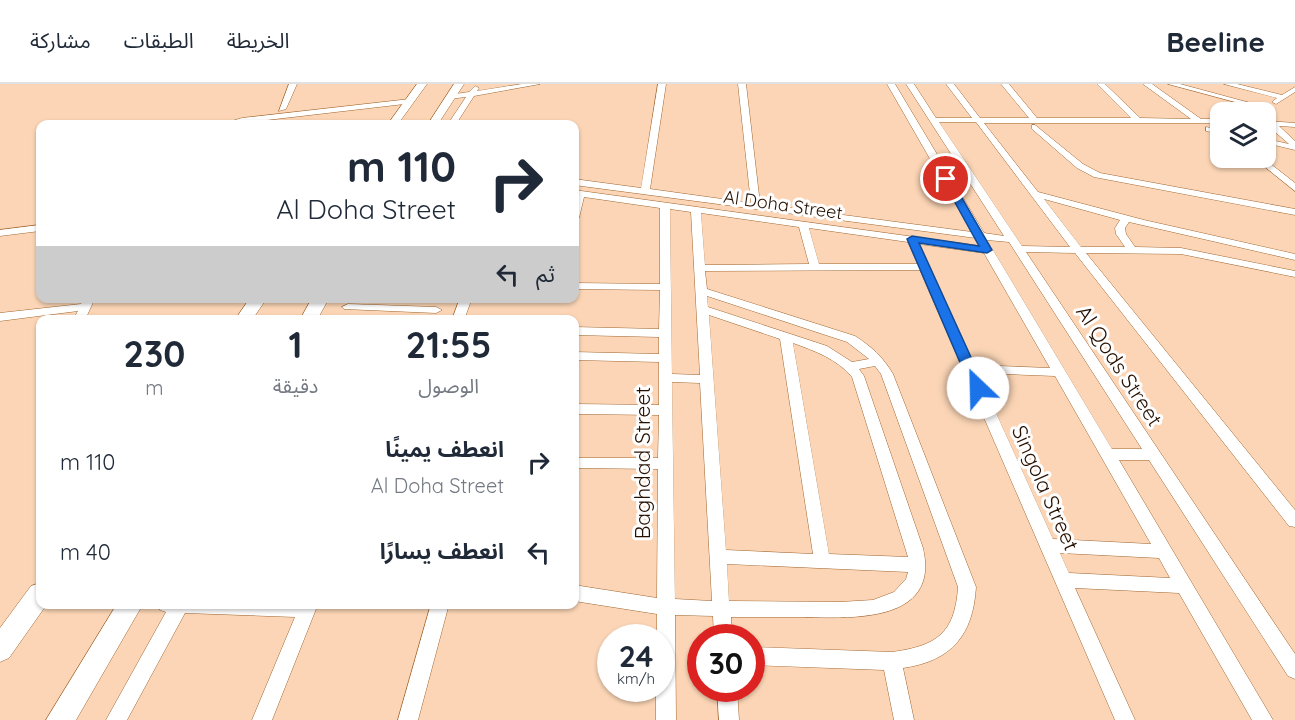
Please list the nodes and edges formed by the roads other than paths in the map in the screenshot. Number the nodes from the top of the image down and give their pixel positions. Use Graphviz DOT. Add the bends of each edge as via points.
graph roads {
  1 [pos="293,84"];
  2 [pos="422,84"];
  3 [pos="508,84"];
  4 [pos="536,84"];
  5 [pos="662,84"];
  6 [pos="742,84"];
  7 [pos="891,84"];
  8 [pos="910,84"];
  9 [pos="950,84"];
  10 [pos="1005,84"];
  11 [pos="1101,84"];
  12 [pos="1147,84"];
  13 [pos="1172,84"];
  14 [pos="1228,84"];
  15 [pos="474,89"];
  16 [pos="455,91"];
  17 [pos="1290,94"];
  18 [pos="410,101"];
  19 [pos="1234,102"];
  20 [pos="1276,102"];
  21 [pos="282,109"];
  22 [pos="242,120"];
  23 [pos="396,120"];
  24 [pos="436,120"];
  25 [pos="455,120"];
  26 [pos="1138,121"];
  27 [pos="1199,121"];
  28 [pos="1210,121"];
  29 [pos="936,123"];
  30 [pos="980,124"];
  31 [pos="1035,124"];
  32 [pos="1276,125"];
  33 [pos="1295,125"];
  34 [pos="1210,129"];
  35 [pos="1276,129"];
  36 [pos="1279,130"];
  37 [pos="1295,132"];
  38 [pos="1276,143"];
  39 [pos="1295,146"];
  40 [pos="1270,168"];
  41 [pos="579,183"];
  42 [pos="1295,188"];
  43 [pos="645,192"];
  44 [pos="579,193"];
  45 [pos="1035,194"];
  46 [pos="971,198"];
  47 [pos="665,206"];
  48 [pos="703,207"];
  49 [pos="756,207"];
  50 [pos="1295,212"];
  51 [pos="1126,219"];
  52 [pos="802,224"];
  53 [pos="36,228"];
  54 [pos="0,233"];
  55 [pos="912,239"];
  56 [pos="984,244"];
  57 [pos="1016,245"];
  58 [pos="1077,250"];
  59 [pos="1132,250"];
  60 [pos="1295,257"];
  61 [pos="925,267"];
  62 [pos="700,268"];
  63 [pos="815,268"];
  64 [pos="1295,274"];
  65 [pos="579,286"];
  66 [pos="666,287"];
  67 [pos="702,291"];
  68 [pos="87,303"];
  69 [pos="351,303"];
  70 [pos="436,309"];
  71 [pos="704,310"];
  72 [pos="0,318"];
  73 [pos="579,332"];
  74 [pos="666,333"];
  75 [pos="786,336"];
  76 [pos="579,356"];
  77 [pos="666,358"];
  78 [pos="879,361"];
  79 [pos="850,366"];
  80 [pos="970,369"];
  81 [pos="1059,372"];
  82 [pos="667,378"];
  83 [pos="707,379"];
  84 [pos="579,410"];
  85 [pos="667,410"];
  86 [pos="1107,454"];
  87 [pos="1154,455"];
  88 [pos="579,463"];
  89 [pos="667,464"];
  90 [pos="1295,521"];
  91 [pos="1047,546"];
  92 [pos="1163,551"];
  93 [pos="718,557"];
  94 [pos="822,561"];
  95 [pos="918,565"];
  96 [pos="1063,580"];
  97 [pos="1183,586"];
  98 [pos="579,594"];
  99 [pos="36,600"];
  100 [pos="667,605"];
  101 [pos="128,609"];
  102 [pos="178,609"];
  103 [pos="307,609"];
  104 [pos="439,609"];
  105 [pos="722,609"];
  106 [pos="723,624"];
  107 [pos="0,649"];
  108 [pos="765,656"];
  109 [pos="892,661"];
  110 [pos="1295,670"];
  111 [pos="728,702"];
  112 [pos="60,720"];
  113 [pos="116,720"];
  114 [pos="262,720"];
  115 [pos="408,720"];
  116 [pos="666,720"];
  117 [pos="729,720"];
  118 [pos="904,720"];
  119 [pos="1125,720"];
  120 [pos="1263,720"];
  1 -- 21 [label="street"];
  2 -- 18 [label="main road"];
  3 -- 15 [label="street"];
  4 -- 15 [label="street"];
  5 -- 43 [label="street"];
  6 -- 49 [label="street"];
  7 -- 46 [label="street"];
  8 -- 29 [label="street, Al Qods Street"];
  9 -- 30 [label="street, Al Qods Street"];
  10 -- 31 [label="street"];
  11 -- 26 [label="street"];
  12 -- 27 [label="street"];
  13 -- 19 [label="street"];
  14 -- 17 [label="street"];
  15 -- 16 [label="street"];
  15 -- 25 [label="street"];
  16 -- 24 [label="main road"];
  17 -- 20 [label="street"];
  18 -- 22 [label="street"];
  18 -- 23 [label="main road"];
  26 -- 27 [label="street"];
  26 -- 31 [label="street"];
  27 -- 28 [label="street"];
  29 -- 30 [label="street"];
  29 -- 46 [label="street, Al Qods Street"];
  30 -- 31 [label="street"];
  30 -- 45 [label="street, Al Qods Street"];
  31 -- 34 [label="street"];
  31 -- 50 [label="street" via="1080,165 1097,174"];
  32 -- 33 [label="street"];
  35 -- 36 [label="street"];
  36 -- 37 [label="street"];
  36 -- 39 [label="street"];
  38 -- 39 [label="street"];
  40 -- 42 [label="street"];
  41 -- 43 [label="street, Al Doha Street"];
  43 -- 48 [label="street, Al Doha Street"];
  44 -- 47 [label="street, Al Doha Street"];
  45 -- 51 [label="street"];
  45 -- 58 [label="street, Al Qods Street"];
  46 -- 56 [label="street"];
  46 -- 57 [label="street, Al Qods Street"];
  47 -- 48 [label="street, Al Doha Street"];
  47 -- 66 [label="street, Baghdad Street"];
  48 -- 49 [label="street, Al Doha Street"];
  48 -- 52 [label="street, Al Doha Street"];
  48 -- 62 [label="street"];
  49 -- 56 [label="street, Al Doha Street"];
  51 -- 59 [label="street" via="1121,234"];
  51 -- 60 [label="street"];
  52 -- 55 [label="street, Al Doha Street"];
  52 -- 63 [label="street"];
  53 -- 54 [label="street"];
  55 -- 56 [label="street, Al Doha Street"];
  55 -- 61 [label="street, Singola Street"];
  56 -- 57 [label="street"];
  56 -- 81 [label="street"];
  57 -- 58 [label="street"];
  57 -- 87 [label="street, Al Qods Street"];
  58 -- 59 [label="street"];
  58 -- 90 [label="street, Al Qods Street"];
  59 -- 64 [label="street" via="1208,255"];
  61 -- 63 [label="street"];
  61 -- 80 [label="street, Singola Street"];
  62 -- 63 [label="street"];
  62 -- 67 [label="street"];
  65 -- 66 [label="street"];
  66 -- 74 [label="street, Baghdad Street"];
  67 -- 71 [label="street"];
  67 -- 78 [label="street" via="833,331 867,349"];
  68 -- 72 [label="street"];
  69 -- 70 [label="street"];
  71 -- 75 [label="street"];
  71 -- 83 [label="street"];
  73 -- 74 [label="street"];
  74 -- 77 [label="street, Baghdad Street"];
  75 -- 79 [label="street" via="823,349"];
  75 -- 94 [label="street"];
  76 -- 77 [label="street"];
  77 -- 82 [label="street, Baghdad Street"];
  78 -- 79 [label="street"];
  78 -- 109 [label="street" via="967,587 968,606 962,624 950,640 933,652"];
  79 -- 95 [label="street" via="858,376"];
  80 -- 81 [label="street"];
  80 -- 91 [label="street, Singola Street"];
  81 -- 86 [label="street"];
  82 -- 83 [label="street"];
  82 -- 85 [label="street, Baghdad Street"];
  83 -- 93 [label="street"];
  84 -- 85 [label="street"];
  85 -- 89 [label="street, Baghdad Street"];
  86 -- 87 [label="street"];
  86 -- 92 [label="street"];
  87 -- 110 [label="street, Al Qods Street"];
  88 -- 89 [label="street"];
  89 -- 100 [label="street, Baghdad Street"];
  91 -- 92 [label="street"];
  91 -- 96 [label="street, Singola Street"];
  92 -- 97 [label="street"];
  93 -- 94 [label="street"];
  93 -- 105 [label="street"];
  94 -- 95 [label="street"];
  95 -- 105 [label="street" via="918,574 908,591 890,603 867,609"];
  96 -- 97 [label="street"];
  96 -- 119 [label="street, Singola Street"];
  97 -- 120 [label="street"];
  98 -- 100 [label="street"];
  99 -- 107 [label="main road"];
  100 -- 105 [label="street"];
  100 -- 116 [label="street, Baghdad Street"];
  101 -- 112 [label="main road"];
  102 -- 113 [label="street"];
  103 -- 114 [label="street"];
  104 -- 115 [label="street"];
  105 -- 106 [label="street"];
  108 -- 109 [label="street"];
  109 -- 118 [label="street"];
  111 -- 117 [label="street"];
}
